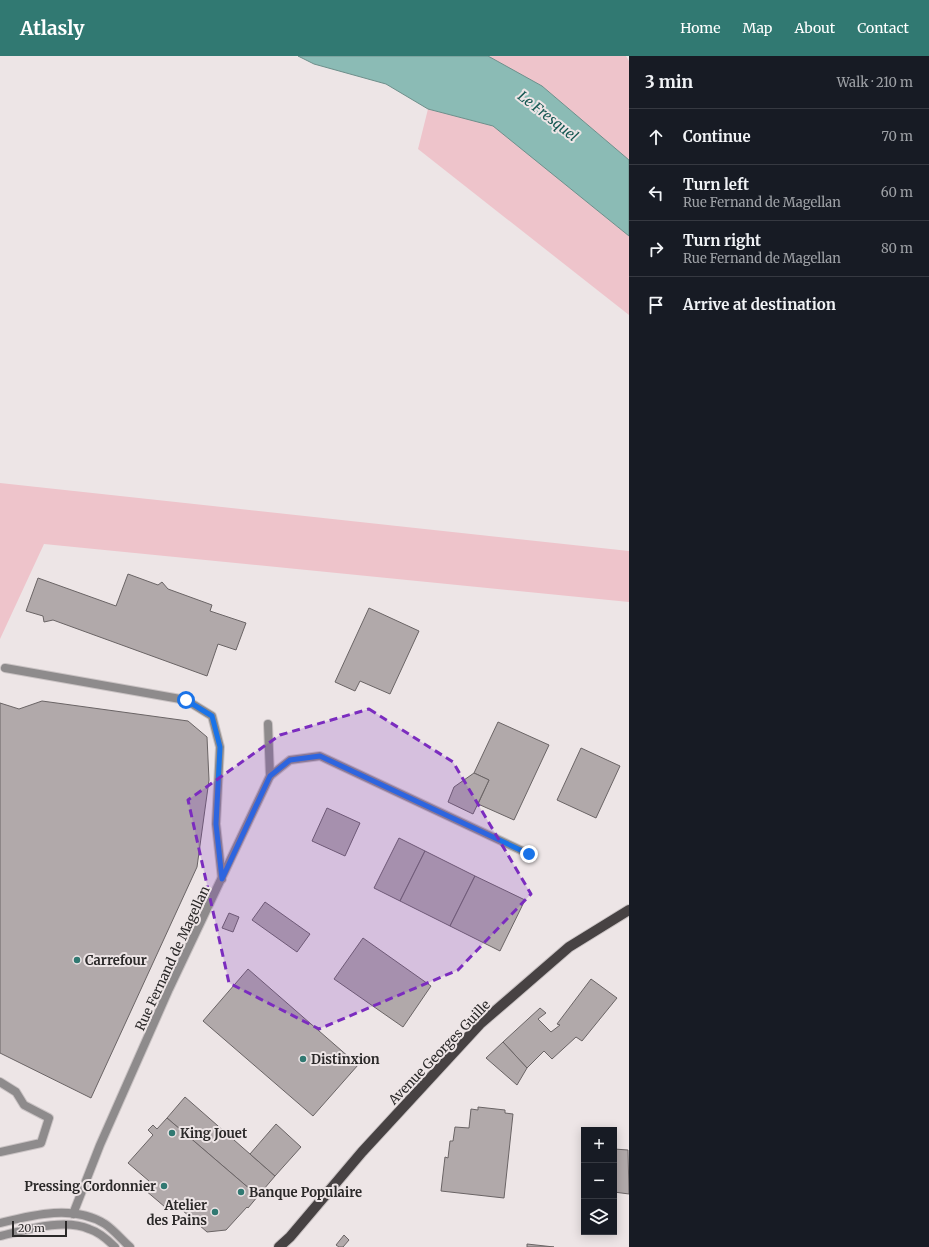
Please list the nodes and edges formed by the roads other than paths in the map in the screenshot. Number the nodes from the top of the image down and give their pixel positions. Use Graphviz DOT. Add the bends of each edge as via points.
graph roads {
  1 [pos="5,668"];
  2 [pos="268,724"];
  3 [pos="270,776"];
  4 [pos="529,854"];
  5 [pos="222,879"];
  6 [pos="629,910"];
  7 [pos="0,1082"];
  8 [pos="0,1152"];
  9 [pos="73,1214"];
  10 [pos="0,1223"];
  11 [pos="0,1236"];
  12 [pos="290,1238"];
  13 [pos="115,1247"];
  14 [pos="130,1247"];
  15 [pos="279,1247"];
  16 [pos="285,1247"];
  1 -- 5 [label="street" via="186,700 212,716 220,747 216,824"];
  2 -- 3 [label="street"];
  3 -- 4 [label="street, Rue Fernand de Magellan" via="290,760 320,756"];
  3 -- 5 [label="street, Rue Fernand de Magellan"];
  5 -- 9 [label="street, Rue Fernand de Magellan" via="100,1145"];
  6 -- 12 [label="main road, Avenue Georges Guille" via="569,947 480,1024 362,1152"];
  7 -- 8 [label="street" via="16,1092 24,1105 49,1118 41,1143"];
  9 -- 10 [label="street" via="44,1214"];
  9 -- 14 [label="street" via="105,1224"];
  11 -- 13 [label="street" via="45,1226 72,1224 90,1229"];
  12 -- 15 [label="main road, Avenue Georges Guille"];
  12 -- 16 [label="main road, Avenue Georges Guille"];
}
